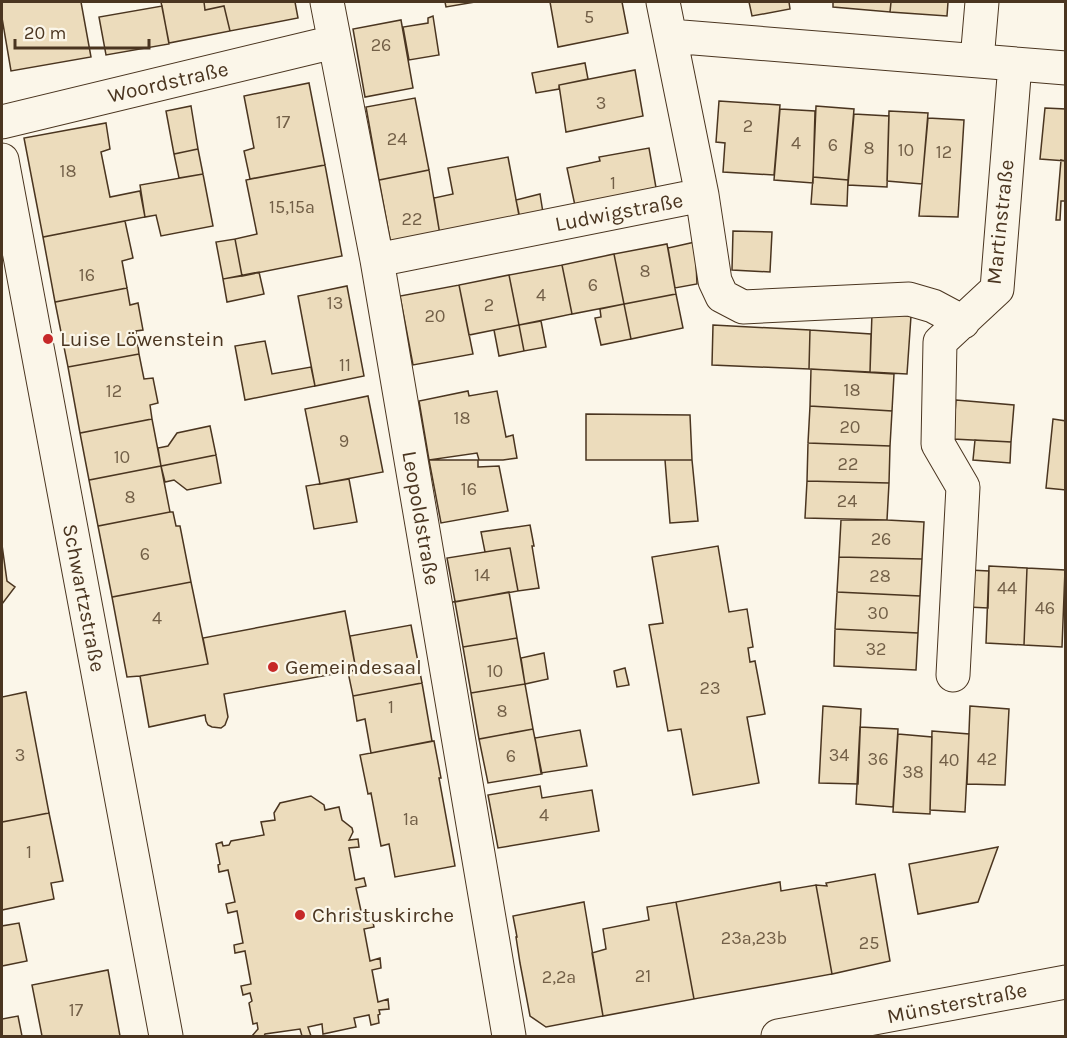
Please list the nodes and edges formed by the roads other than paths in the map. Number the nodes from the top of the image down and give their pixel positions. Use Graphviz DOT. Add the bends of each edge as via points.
graph roads {
  1 [pos="327,2"];
  2 [pos="663,2"];
  3 [pos="982,2"];
  4 [pos="670,36"];
  5 [pos="334,42"];
  6 [pos="976,60"];
  7 [pos="1015,64"];
  8 [pos="1065,68"];
  9 [pos="2,122"];
  10 [pos="2,160"];
  11 [pos="702,195"];
  12 [pos="376,260"];
  13 [pos="963,322"];
  14 [pos="953,675"];
  15 [pos="1065,982"];
  16 [pos="166,1036"];
  17 [pos="509,1036"];
  18 [pos="778,1036"];
  1 -- 5 [label="street, Leopoldstraße"];
  2 -- 4 [label="street, Ludwigstraße"];
  3 -- 6 [label="street"];
  4 -- 6 [label="street"];
  4 -- 11 [label="street, Ludwigstraße"];
  5 -- 9 [label="street, Woordstraße"];
  5 -- 12 [label="street, Leopoldstraße"];
  6 -- 7 [label="street"];
  7 -- 8 [label="street"];
  7 -- 13 [label="street, Martinstraße" via="997,289"];
  10 -- 16 [label="street, Schwartzstraße"];
  11 -- 12 [label="street, Ludwigstraße"];
  11 -- 13 [label="street" via="715,281 722,296 743,307 909,299"];
  12 -- 17 [label="street, Leopoldstraße"];
  13 -- 14 [label="street, Martinstraße" via="940,342 938,444 963,487"];
  15 -- 18 [label="street, Münsterstraße"];
}
